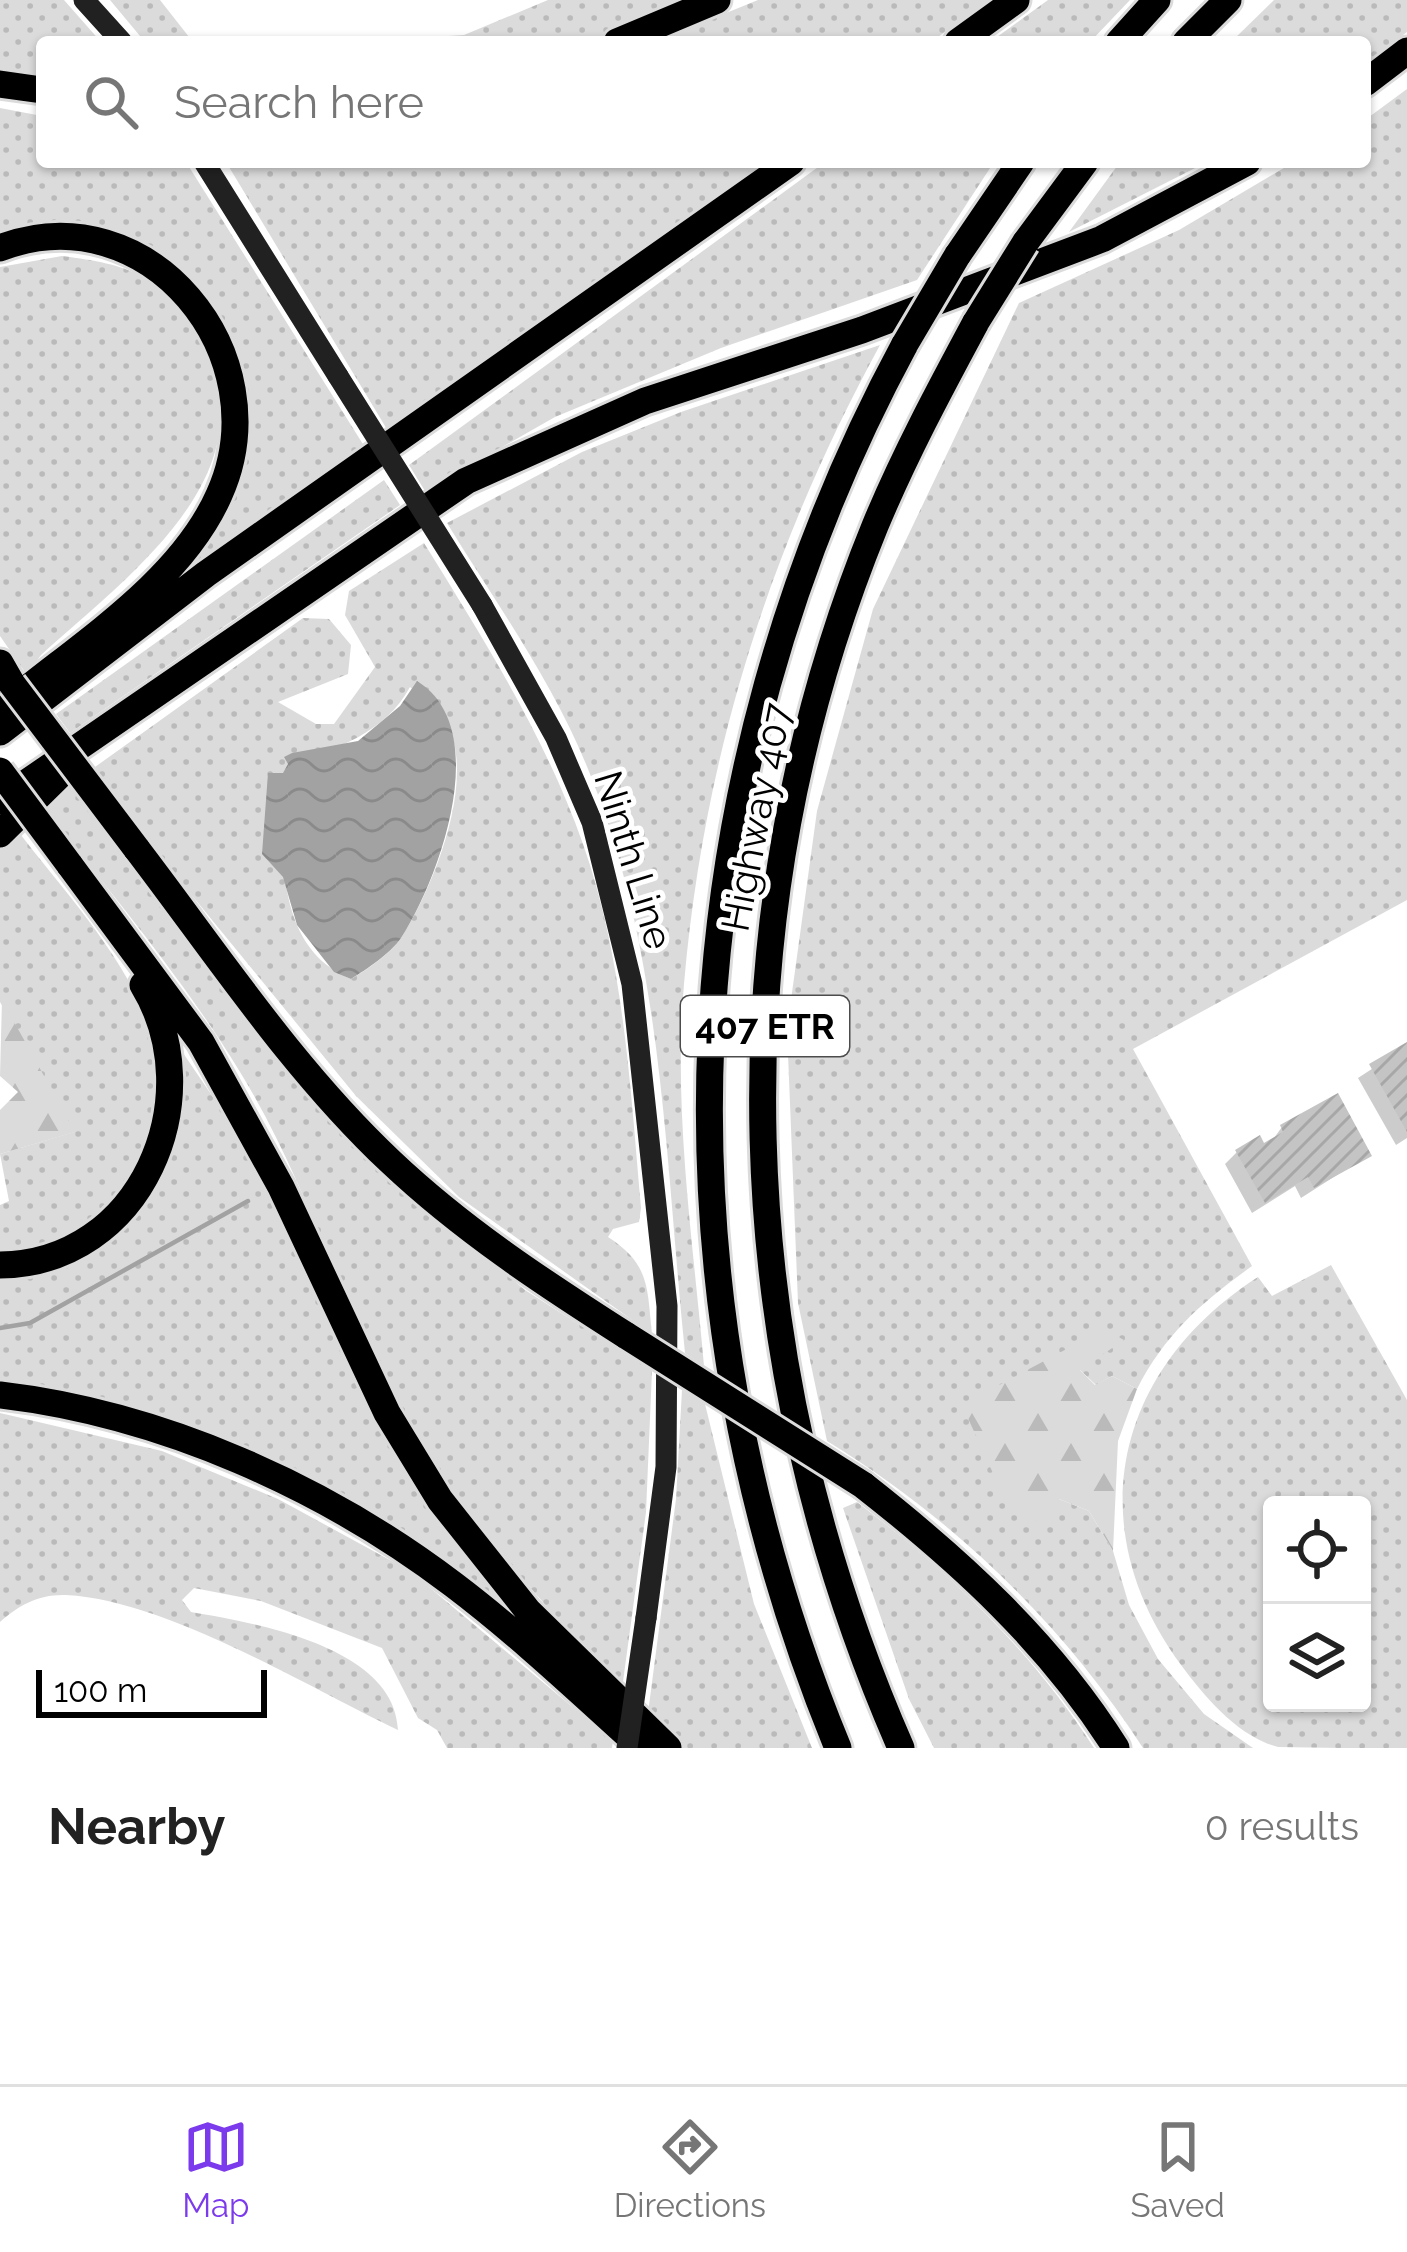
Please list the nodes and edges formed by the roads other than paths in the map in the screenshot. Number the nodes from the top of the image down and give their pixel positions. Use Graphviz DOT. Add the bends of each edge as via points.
graph roads {
  1 [pos="84,0"];
  2 [pos="717,0"];
  3 [pos="1016,0"];
  4 [pos="1156,0"];
  5 [pos="1228,0"];
  6 [pos="117,36"];
  7 [pos="631,36"];
  8 [pos="966,36"];
  9 [pos="1124,36"];
  10 [pos="1192,36"];
  11 [pos="1407,50"];
  12 [pos="1371,78"];
  13 [pos="0,84"];
  14 [pos="36,89"];
  15 [pos="208,168"];
  16 [pos="782,168"];
  17 [pos="1017,168"];
  18 [pos="1080,168"];
  19 [pos="1236,168"];
  20 [pos="0,248"];
  21 [pos="4,672"];
  22 [pos="0,711"];
  23 [pos="122,712"];
  24 [pos="0,732"];
  25 [pos="0,771"];
  26 [pos="0,801"];
  27 [pos="0,834"];
  28 [pos="69,863"];
  29 [pos="0,1265"];
  30 [pos="0,1395"];
  31 [pos="627,1748"];
  32 [pos="642,1748"];
  33 [pos="668,1748"];
  34 [pos="838,1748"];
  35 [pos="901,1748"];
  36 [pos="1116,1748"];
  1 -- 6 [label="main road"];
  2 -- 7 [label="highway"];
  3 -- 8 [label="highway"];
  4 -- 9 [label="highway"];
  5 -- 10 [label="highway"];
  11 -- 12 [label="highway"];
  13 -- 14 [label="highway"];
  15 -- 31 [label="main road, Ninth Line, bridge" via="482,605 556,737 592,822 632,984 667,1306 666,1467"];
  16 -- 24 [label="highway" via="206,574"];
  17 -- 34 [label="highway, Highway 407 / 407 ETR, bridge" via="904,344 820,521 748,753 720,924 711,1190 728,1361 746,1473"];
  18 -- 35 [label="highway, Highway 407 / 407 ETR, bridge" via="976,322 903,464 843,614 785,837 767,979 760,1133 778,1340 835,1585"];
  19 -- 23 [label="highway" via="1102,239 645,401 466,481"];
  20 -- 22 [label="highway" via="97,241 170,279 224,352 237,425 226,478 198,534 150,586"];
  21 -- 36 [label="highway, bridge" via="286,1044 389,1160 483,1241 863,1485 962,1565 1070,1680"];
  23 -- 26 [label="highway"];
  23 -- 27 [label="highway"];
  25 -- 28 [label="highway, bridge"];
  28 -- 29 [label="highway" via="154,1004 170,1047 169,1126 121,1211 70,1249"];
  28 -- 33 [label="highway" via="201,1042 281,1187 361,1362 440,1500 528,1611"];
  30 -- 32 [label="highway" via="144,1426 224,1454 362,1523 488,1611"];
}
